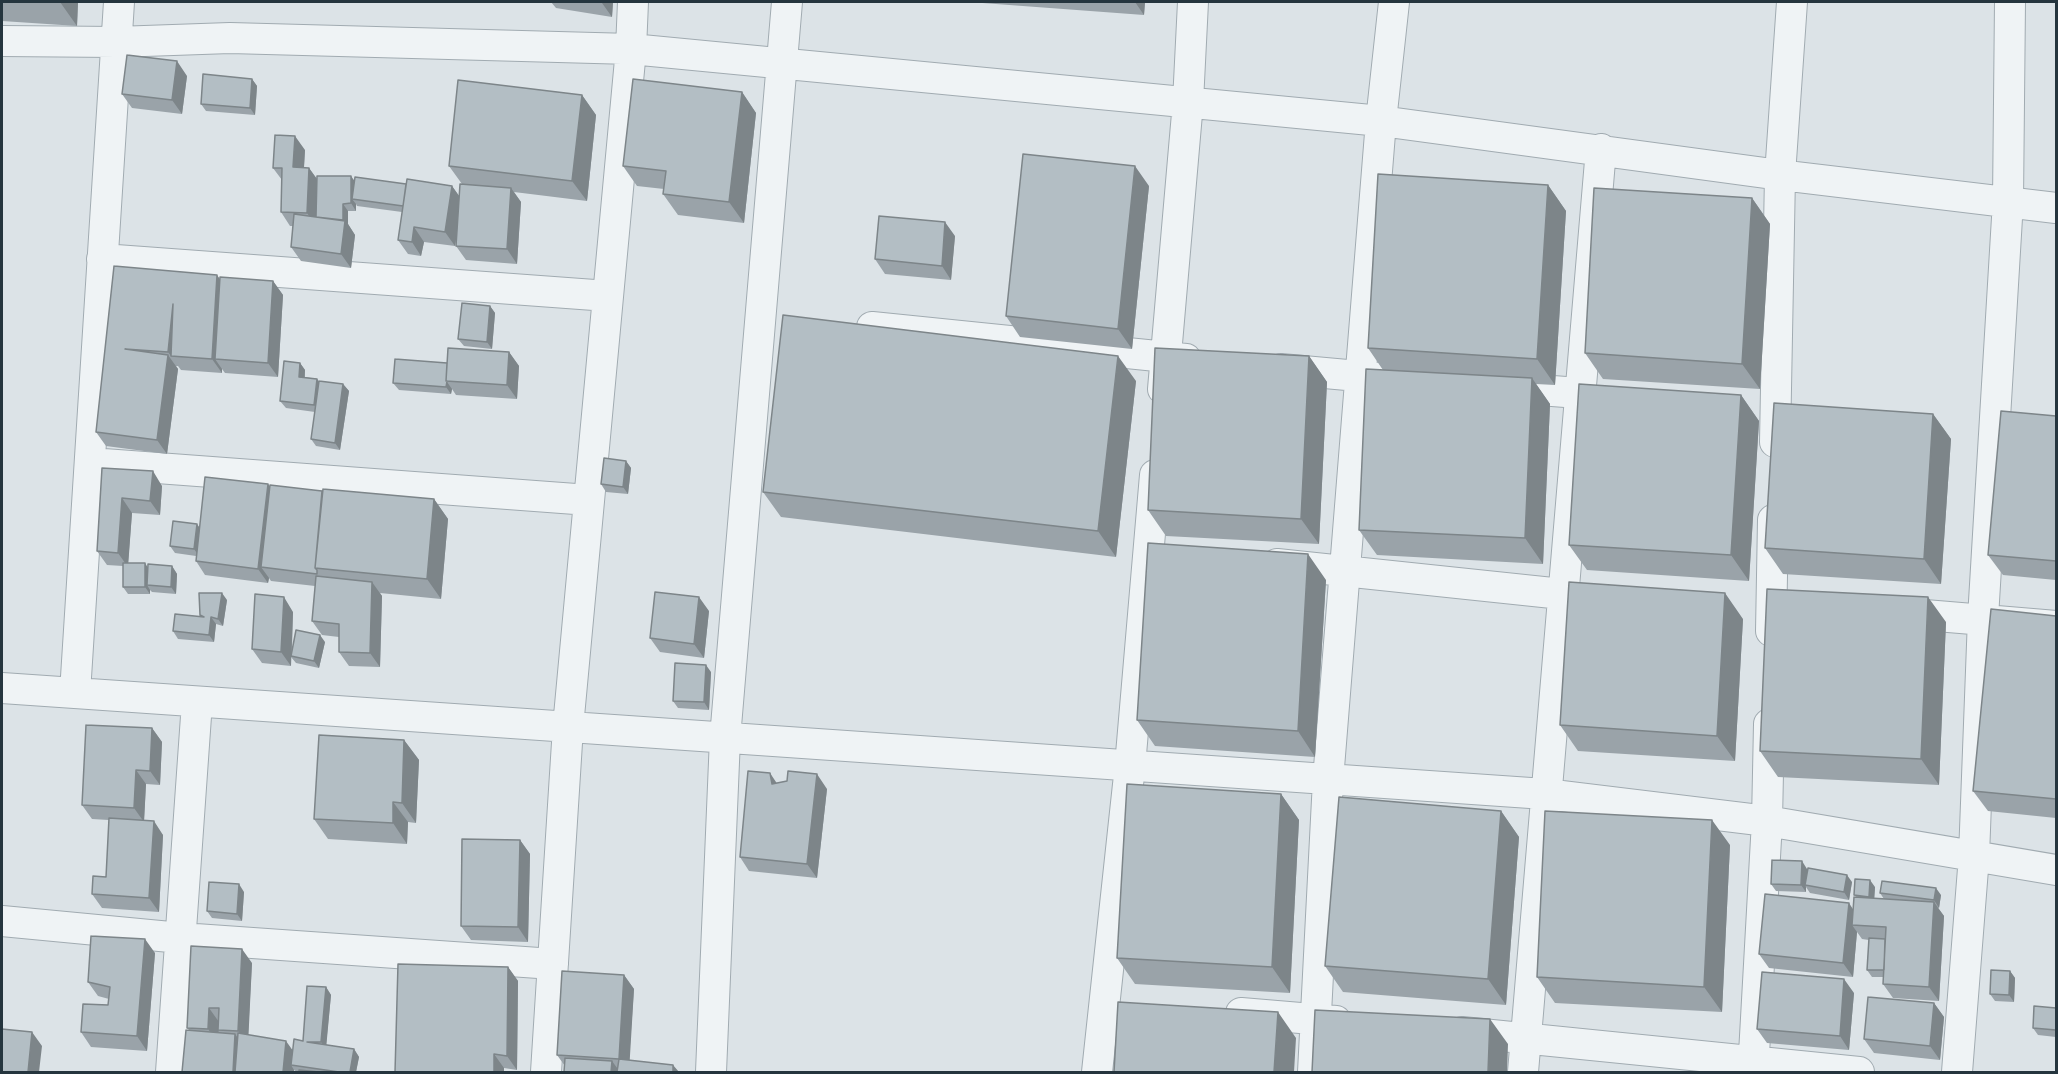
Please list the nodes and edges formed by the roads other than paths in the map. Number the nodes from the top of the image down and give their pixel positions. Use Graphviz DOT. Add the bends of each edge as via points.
graph roads {
  1 [pos="119,2"];
  2 [pos="633,2"];
  3 [pos="787,2"];
  4 [pos="1193,2"];
  5 [pos="1394,2"];
  6 [pos="1791,2"];
  7 [pos="2010,2"];
  8 [pos="2,41"];
  9 [pos="117,42"];
  10 [pos="631,49"];
  11 [pos="784,64"];
  12 [pos="1188,102"];
  13 [pos="1381,121"];
  14 [pos="1601,149"];
  15 [pos="1780,175"];
  16 [pos="2008,201"];
  17 [pos="2056,208"];
  18 [pos="102,259"];
  19 [pos="608,296"];
  20 [pos="845,324"];
  21 [pos="1166,357"];
  22 [pos="1212,362"];
  23 [pos="1257,366"];
  24 [pos="1360,377"];
  25 [pos="1406,380"];
  26 [pos="1475,386"];
  27 [pos="1579,393"];
  28 [pos="1161,415"];
  29 [pos="1158,450"];
  30 [pos="90,463"];
  31 [pos="589,500"];
  32 [pos="1252,562"];
  33 [pos="1345,569"];
  34 [pos="1562,594"];
  35 [pos="1877,612"];
  36 [pos="1983,618"];
  37 [pos="2056,626"];
  38 [pos="1771,662"];
  39 [pos="2,688"];
  40 [pos="75,693"];
  41 [pos="1770,696"];
  42 [pos="197,702"];
  43 [pos="568,727"];
  44 [pos="725,738"];
  45 [pos="1130,766"];
  46 [pos="1328,780"];
  47 [pos="1545,794"];
  48 [pos="1767,821"];
  49 [pos="1974,856"];
  50 [pos="2056,870"];
  51 [pos="2,921"];
  52 [pos="181,938"];
  53 [pos="553,964"];
  54 [pos="1210,1011"];
  55 [pos="1316,1019"];
  56 [pos="1362,1023"];
  57 [pos="1432,1030"];
  58 [pos="1526,1038"];
  59 [pos="1753,1068"];
  60 [pos="171,1072"];
  61 [pos="546,1072"];
  62 [pos="711,1072"];
  63 [pos="1097,1072"];
  64 [pos="1313,1072"];
  65 [pos="1523,1072"];
  66 [pos="1859,1072"];
  67 [pos="1957,1072"];
  1 -- 9 [label="street"];
  2 -- 10 [label="street"];
  3 -- 11 [label="street"];
  4 -- 12 [label="street"];
  5 -- 13 [label="street"];
  6 -- 15 [label="street"];
  7 -- 16 [label="street"];
  8 -- 9 [label="street"];
  9 -- 10 [label="street" via="230,38"];
  9 -- 18 [label="street"];
  10 -- 11 [label="street"];
  10 -- 19 [label="street"];
  11 -- 12 [label="street"];
  11 -- 44 [label="street" via="774,316"];
  12 -- 13 [label="street"];
  12 -- 21 [label="street"];
  13 -- 14 [label="street"];
  13 -- 24 [label="street"];
  14 -- 15 [label="street"];
  14 -- 27 [label="street"];
  15 -- 16 [label="street"];
  15 -- 38 [label="street" via="1774,485 1784,605"];
  16 -- 17 [label="street"];
  16 -- 36 [label="street"];
  18 -- 19 [label="street"];
  18 -- 30 [label="street"];
  19 -- 31 [label="street"];
  20 -- 21 [label="street"];
  21 -- 22 [label="street"];
  21 -- 28 [label="street"];
  23 -- 24 [label="street"];
  24 -- 25 [label="street"];
  24 -- 33 [label="street"];
  26 -- 27 [label="street"];
  27 -- 34 [label="street"];
  29 -- 45 [label="street" via="1160,555"];
  30 -- 31 [label="street"];
  30 -- 40 [label="street"];
  31 -- 43 [label="street"];
  32 -- 33 [label="street"];
  33 -- 34 [label="street"];
  33 -- 46 [label="street"];
  34 -- 47 [label="street"];
  35 -- 36 [label="street"];
  36 -- 37 [label="street"];
  36 -- 49 [label="street"];
  39 -- 40 [label="street"];
  40 -- 42 [label="street"];
  41 -- 48 [label="street"];
  42 -- 43 [label="street"];
  42 -- 52 [label="street"];
  43 -- 44 [label="street"];
  43 -- 53 [label="street"];
  44 -- 45 [label="street"];
  44 -- 62 [label="street"];
  45 -- 46 [label="street"];
  45 -- 63 [label="street" via="1116,1003"];
  46 -- 47 [label="street"];
  46 -- 55 [label="street"];
  47 -- 48 [label="street"];
  47 -- 58 [label="street"];
  48 -- 49 [label="street"];
  48 -- 59 [label="street"];
  49 -- 50 [label="street"];
  49 -- 67 [label="street"];
  51 -- 52 [label="street"];
  52 -- 53 [label="street"];
  52 -- 60 [label="street"];
  53 -- 61 [label="street"];
  54 -- 55 [label="street"];
  55 -- 56 [label="street"];
  55 -- 64 [label="street"];
  57 -- 58 [label="street"];
  58 -- 59 [label="street"];
  58 -- 65 [label="street"];
  59 -- 66 [label="street"];
}
